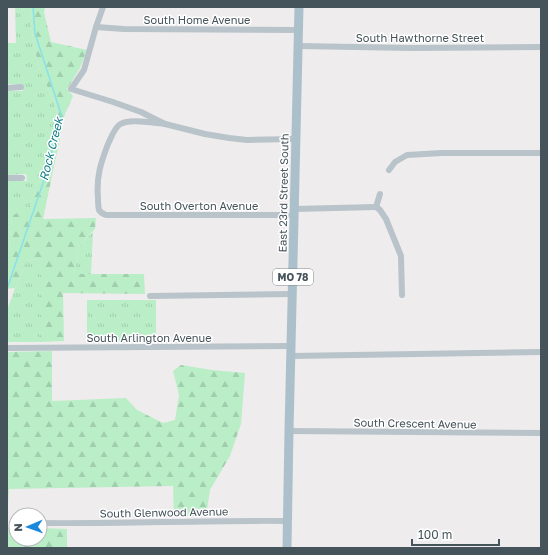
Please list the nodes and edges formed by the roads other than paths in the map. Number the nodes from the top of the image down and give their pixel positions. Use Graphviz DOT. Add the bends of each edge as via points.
graph roads {
  1 [pos="103,7"];
  2 [pos="299,7"];
  3 [pos="96,27"];
  4 [pos="298,30"];
  5 [pos="298,46"];
  6 [pos="541,47"];
  7 [pos="21,87"];
  8 [pos="7,88"];
  9 [pos="164,124"];
  10 [pos="296,139"];
  11 [pos="541,153"];
  12 [pos="389,170"];
  13 [pos="7,178"];
  14 [pos="22,178"];
  15 [pos="380,194"];
  16 [pos="376,208"];
  17 [pos="294,212"];
  18 [pos="292,294"];
  19 [pos="402,295"];
  20 [pos="150,296"];
  21 [pos="291,346"];
  22 [pos="8,348"];
  23 [pos="541,352"];
  24 [pos="291,356"];
  25 [pos="289,431"];
  26 [pos="541,433"];
  27 [pos="288,521"];
  28 [pos="48,523"];
  29 [pos="287,548"];
  1 -- 3 [label="street"];
  2 -- 4 [label="main road, East 23rd Street South / MO 78"];
  3 -- 4 [label="street, South Home Avenue"];
  3 -- 9 [label="street" via="84,70 71,90 141,112"];
  4 -- 5 [label="main road, East 23rd Street South / MO 78"];
  5 -- 6 [label="street, South Hawthorne Street"];
  5 -- 10 [label="main road, East 23rd Street South / MO 78"];
  7 -- 8 [label="street"];
  9 -- 10 [label="street" via="229,138"];
  9 -- 17 [label="street, South Overton Avenue" via="136,121 118,125 100,163 97,188 99,210 102,214"];
  10 -- 17 [label="main road, East 23rd Street South / MO 78"];
  11 -- 12 [label="street" via="407,155 395,162"];
  13 -- 14 [label="street"];
  15 -- 16 [label="street"];
  16 -- 17 [label="street, South Overton Avenue"];
  16 -- 19 [label="street" via="386,218 401,256"];
  17 -- 18 [label="main road, East 23rd Street South / MO 78"];
  18 -- 20 [label="street"];
  18 -- 21 [label="main road, East 23rd Street South / MO 78"];
  21 -- 22 [label="street, South Arlington Avenue"];
  21 -- 24 [label="main road, East 23rd Street South / MO 78"];
  23 -- 24 [label="street"];
  24 -- 25 [label="main road, East 23rd Street South / MO 78"];
  25 -- 26 [label="street, South Crescent Avenue"];
  25 -- 27 [label="main road, East 23rd Street South / MO 78"];
  27 -- 28 [label="street, South Glenwood Avenue"];
  27 -- 29 [label="main road, East 23rd Street South / MO 78"];
}
